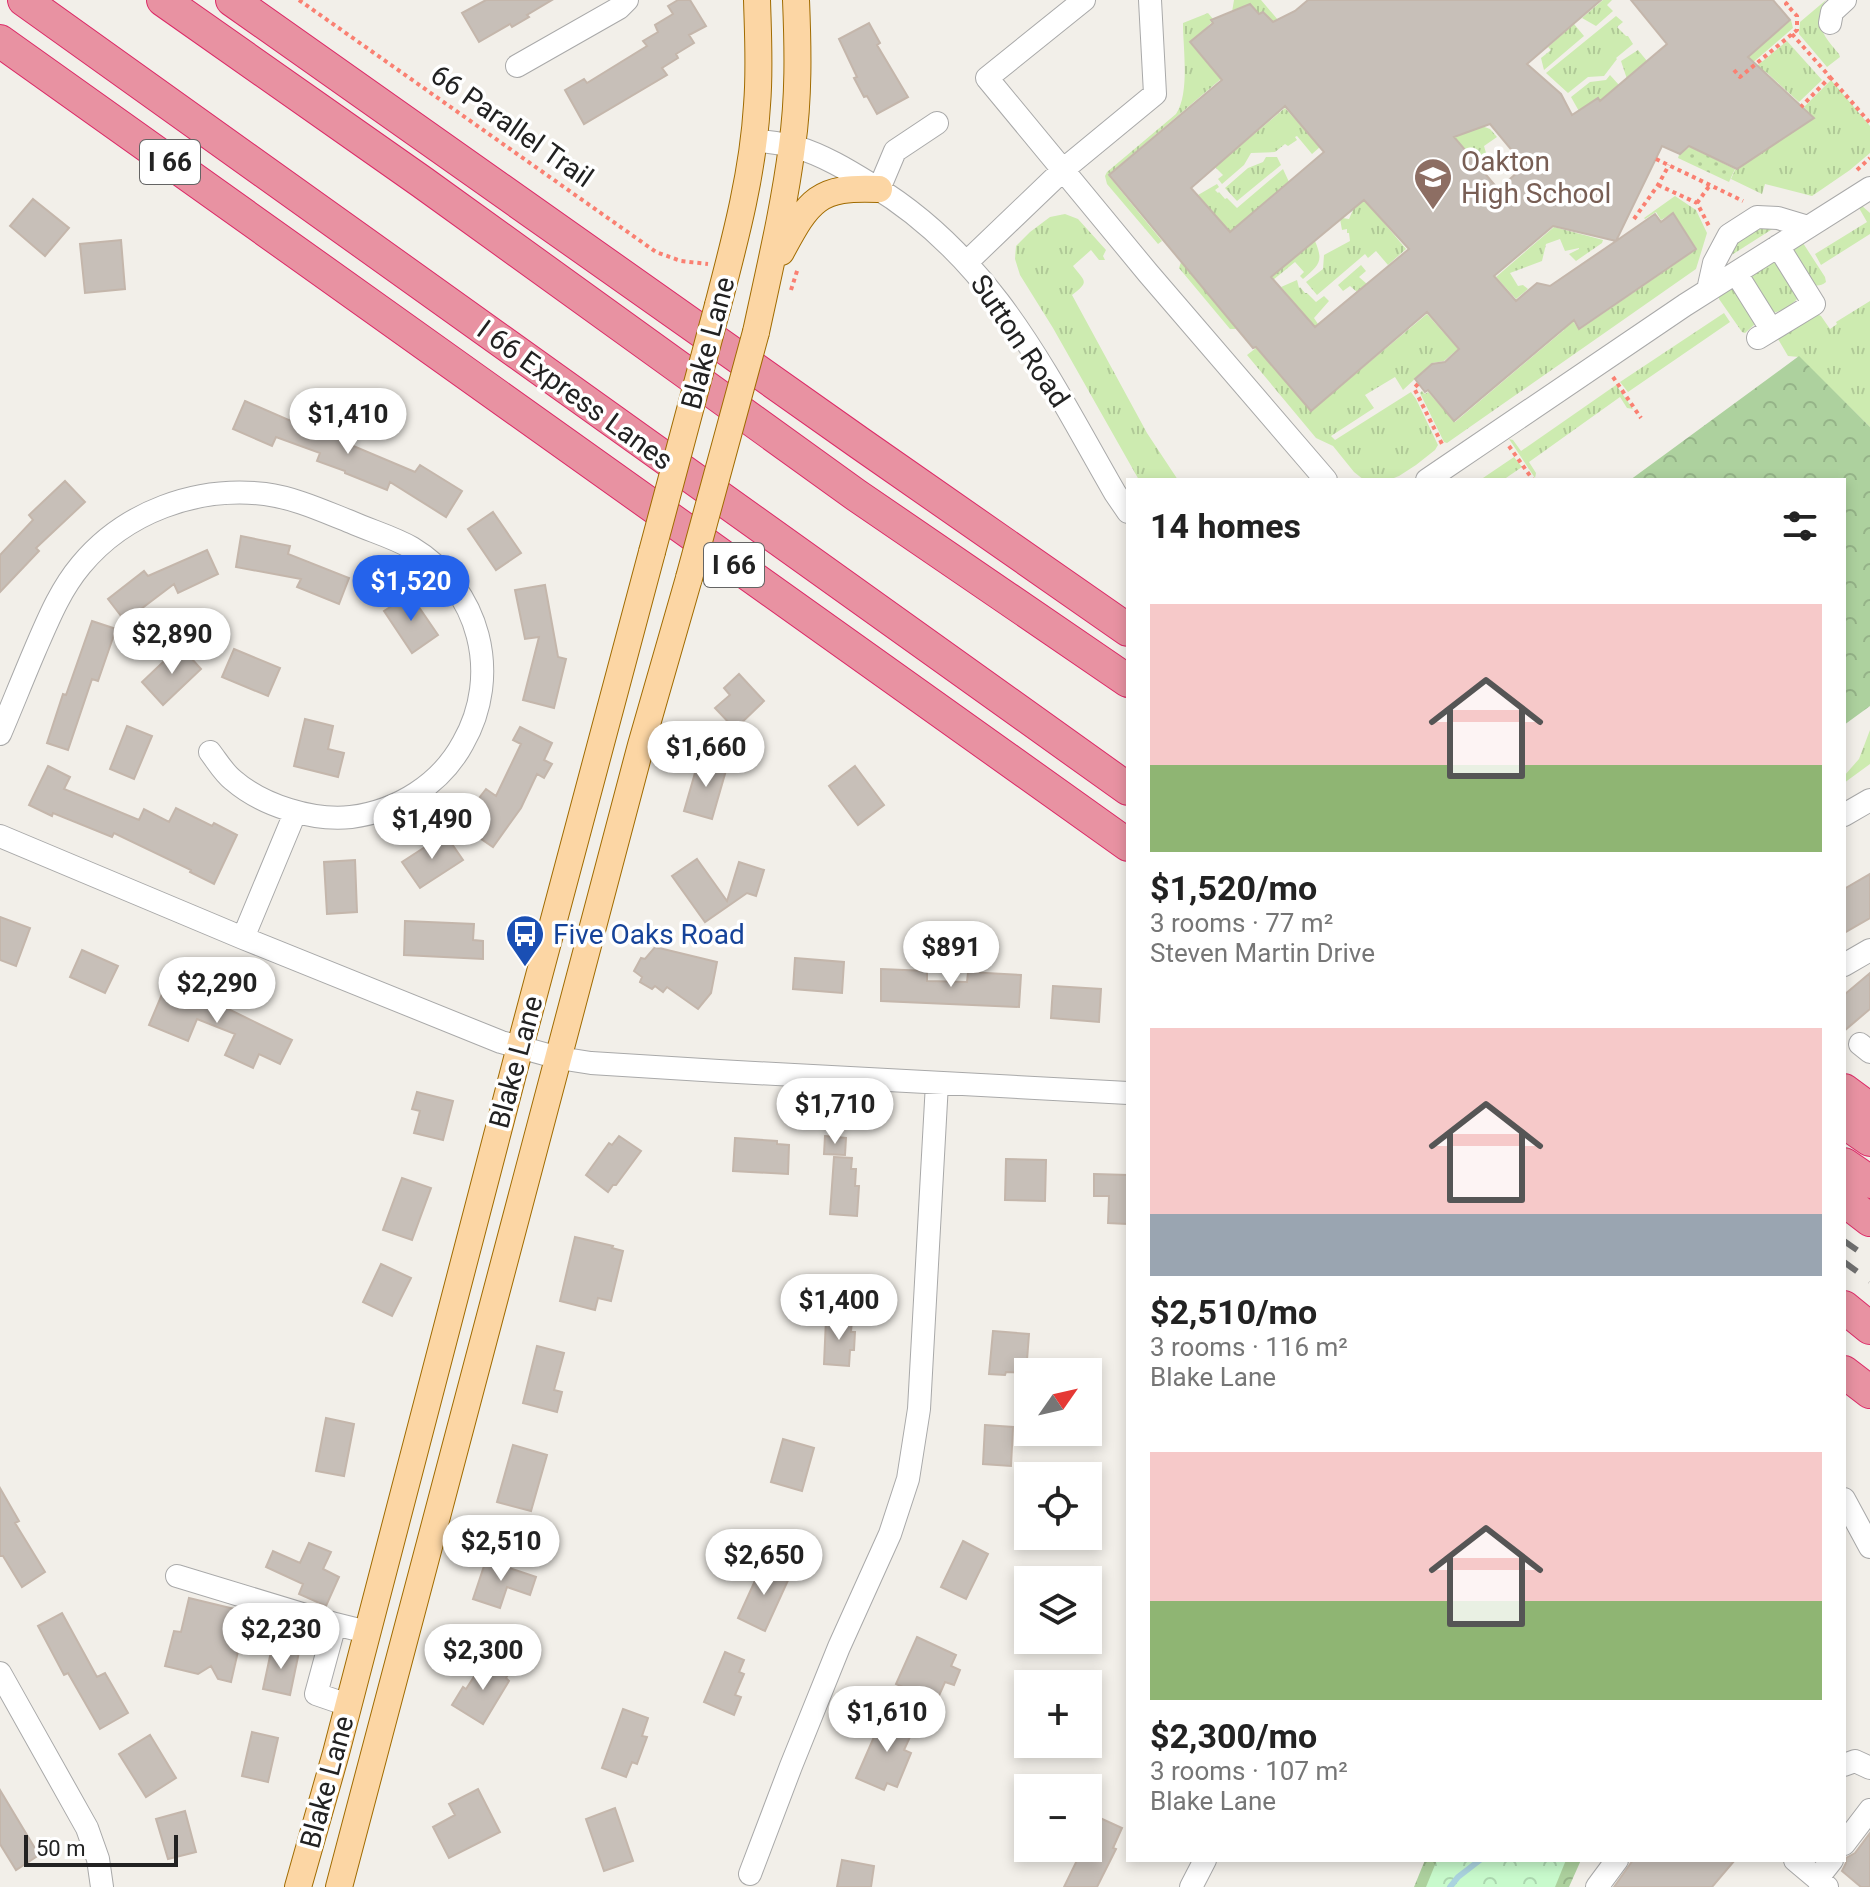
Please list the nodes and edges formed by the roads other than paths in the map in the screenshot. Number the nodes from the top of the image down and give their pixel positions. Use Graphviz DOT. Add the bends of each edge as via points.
graph roads {
  1 [pos="24,0"];
  2 [pos="163,0"];
  3 [pos="232,0"];
  4 [pos="627,0"];
  5 [pos="757,0"];
  6 [pos="796,0"];
  7 [pos="1084,0"];
  8 [pos="1150,0"];
  9 [pos="1845,0"];
  10 [pos="1830,23"];
  11 [pos="0,41"];
  12 [pos="517,66"];
  13 [pos="937,123"];
  14 [pos="754,140"];
  15 [pos="793,146"];
  16 [pos="1064,169"];
  17 [pos="1870,188"];
  18 [pos="879,189"];
  19 [pos="1808,227"];
  20 [pos="1778,246"];
  21 [pos="967,262"];
  22 [pos="1736,273"];
  23 [pos="768,276"];
  24 [pos="1708,290"];
  25 [pos="1324,478"];
  26 [pos="1430,478"];
  27 [pos="1126,509"];
  28 [pos="1126,629"];
  29 [pos="1126,680"];
  30 [pos="0,734"];
  31 [pos="210,752"];
  32 [pos="1126,788"];
  33 [pos="1870,800"];
  34 [pos="295,813"];
  35 [pos="1846,814"];
  36 [pos="0,836"];
  37 [pos="1126,844"];
  38 [pos="243,938"];
  39 [pos="1870,950"];
  40 [pos="1846,964"];
  41 [pos="520,1047"];
  42 [pos="559,1058"];
  43 [pos="937,1083"];
  44 [pos="1846,1091"];
  45 [pos="1126,1093"];
  46 [pos="1870,1109"];
  47 [pos="1846,1123"];
  48 [pos="1870,1140"];
  49 [pos="1846,1165"];
  50 [pos="1870,1182"];
  51 [pos="1846,1202"];
  52 [pos="1870,1220"];
  53 [pos="1846,1305"];
  54 [pos="1846,1306"];
  55 [pos="1870,1319"];
  56 [pos="1870,1328"];
  57 [pos="1846,1374"];
  58 [pos="1870,1392"];
  59 [pos="1846,1503"];
  60 [pos="1870,1547"];
  61 [pos="177,1576"];
  62 [pos="335,1624"];
  63 [pos="367,1632"];
  64 [pos="0,1673"];
  65 [pos="348,1705"];
  66 [pos="1846,1764"];
  67 [pos="1870,1768"];
  68 [pos="1870,1810"];
  69 [pos="1846,1841"];
  70 [pos="1204,1862"];
  71 [pos="1616,1862"];
  72 [pos="1797,1862"];
  73 [pos="1831,1862"];
  74 [pos="750,1874"];
  75 [pos="1822,1883"];
  76 [pos="102,1887"];
  77 [pos="298,1887"];
  78 [pos="339,1887"];
  79 [pos="1191,1887"];
  80 [pos="1597,1887"];
  1 -- 32 [label="highway, I 66 Express Lanes"];
  2 -- 29 [label="highway" via="856,495"];
  3 -- 28 [label="highway"];
  4 -- 12 [label="street"];
  5 -- 14 [label="main road, Blake Lane"];
  6 -- 15 [label="main road, Blake Lane"];
  7 -- 16 [label="street" via="987,78"];
  8 -- 16 [label="street" via="1155,94"];
  9 -- 10 [label="street" via="1832,12"];
  11 -- 37 [label="highway, I 66"];
  13 -- 18 [label="street" via="895,151"];
  14 -- 15 [label="street, Sutton Road"];
  14 -- 41 [label="main road, Blake Lane, bridge" via="718,305"];
  15 -- 18 [label="street, Sutton Road"];
  15 -- 23 [label="main road, Blake Lane"];
  16 -- 21 [label="street"];
  16 -- 25 [label="street"];
  17 -- 19 [label="street"];
  18 -- 21 [label="street, Sutton Road" via="928,224"];
  18 -- 23 [label="main road" via="839,190 811,204"];
  19 -- 20 [label="street"];
  19 -- 24 [label="street" via="1757,217 1729,235 1714,263"];
  20 -- 22 [label="street"];
  20 -- 22 [label="street" via="1814,304 1765,333"];
  21 -- 27 [label="street, Sutton Road" via="1027,341"];
  22 -- 24 [label="street"];
  23 -- 42 [label="main road, Blake Lane, bridge"];
  24 -- 26 [label="street"];
  30 -- 34 [label="street" via="63,590 111,536 167,505 199,497 265,494 298,501 400,542 437,566 471,614 483,679 468,735 450,763 421,791 364,815"];
  31 -- 34 [label="street" via="232,780"];
  33 -- 35 [label="street"];
  34 -- 38 [label="street"];
  36 -- 38 [label="street"];
  38 -- 41 [label="street"];
  39 -- 40 [label="street"];
  41 -- 42 [label="street"];
  41 -- 63 [label="main road, Blake Lane"];
  42 -- 43 [label="street"];
  42 -- 78 [label="main road, Blake Lane"];
  43 -- 45 [label="street"];
  43 -- 74 [label="street" via="919,1409 908,1479"];
  44 -- 46 [label="highway"];
  47 -- 48 [label="highway"];
  49 -- 50 [label="highway"];
  51 -- 52 [label="highway"];
  53 -- 55 [label="highway"];
  54 -- 56 [label="highway"];
  57 -- 58 [label="highway"];
  59 -- 60 [label="street"];
  61 -- 62 [label="street"];
  62 -- 63 [label="street"];
  62 -- 65 [label="street" via="316,1694"];
  63 -- 65 [label="main road, Blake Lane"];
  64 -- 76 [label="street" via="87,1828"];
  65 -- 77 [label="main road, Blake Lane"];
  66 -- 67 [label="street" via="1855,1761"];
  68 -- 69 [label="street"];
  70 -- 79 [label="street"];
  71 -- 80 [label="street"];
  72 -- 75 [label="street"];
  73 -- 75 [label="street"];
}
